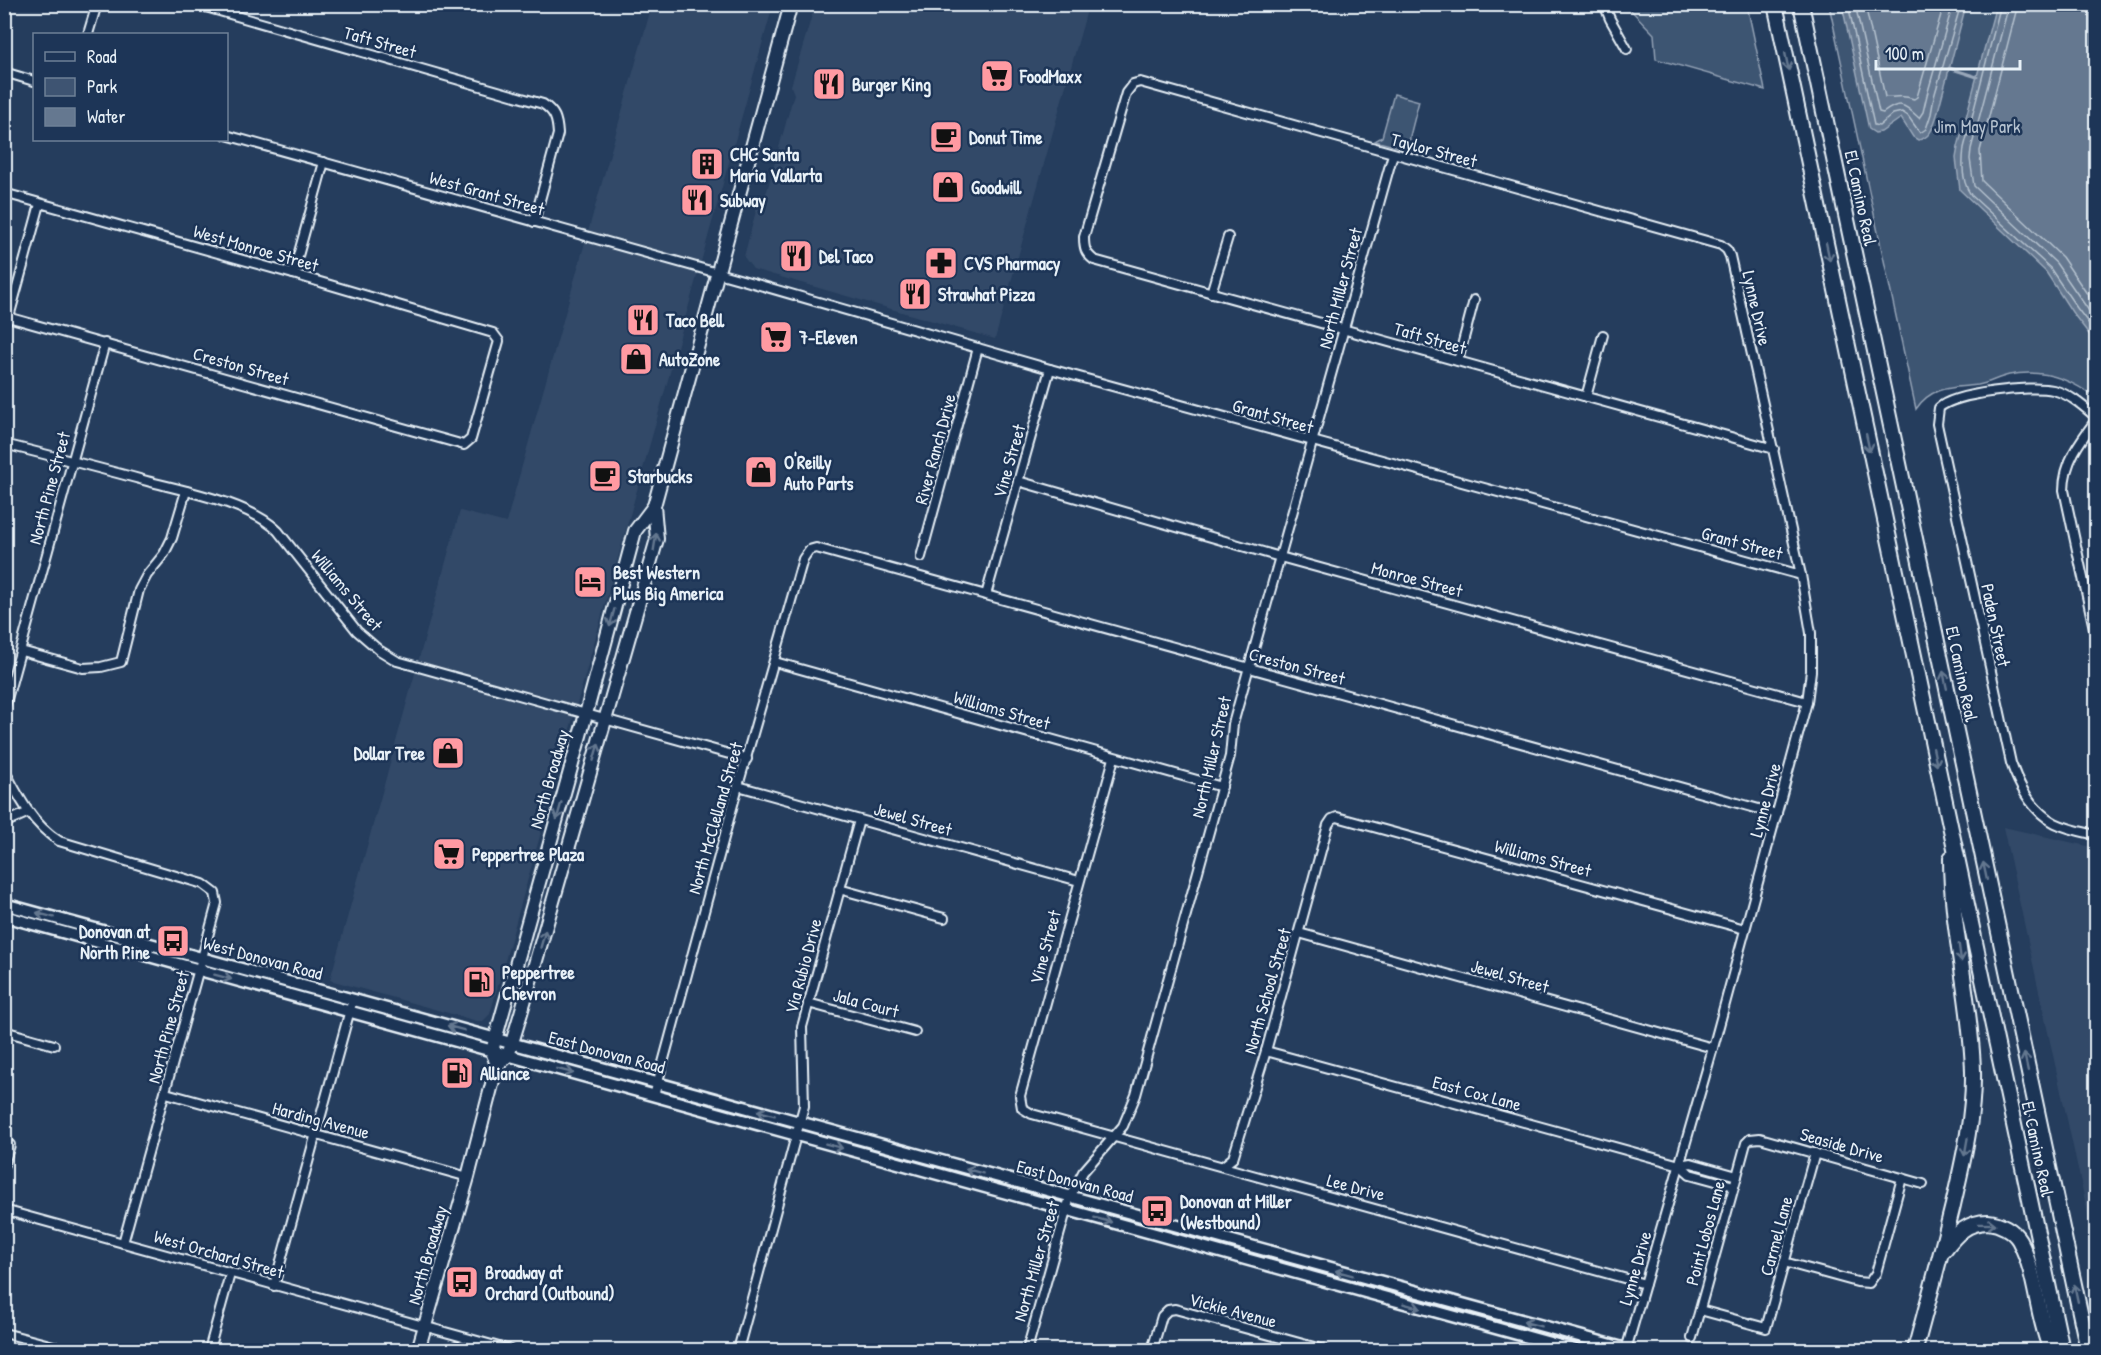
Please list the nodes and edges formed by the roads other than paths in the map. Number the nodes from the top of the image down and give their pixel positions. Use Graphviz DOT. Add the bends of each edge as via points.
graph roads {
  1 [pos="97,4"];
  2 [pos="195,4"];
  3 [pos="791,4"];
  4 [pos="1604,4"];
  5 [pos="1775,4"];
  6 [pos="1801,4"];
  7 [pos="88,33"];
  8 [pos="1627,50"];
  9 [pos="4,72"];
  10 [pos="33,81"];
  11 [pos="228,136"];
  12 [pos="1393,154"];
  13 [pos="324,162"];
  14 [pos="4,193"];
  15 [pos="40,204"];
  16 [pos="534,222"];
  17 [pos="1228,237"];
  18 [pos="1084,248"];
  19 [pos="1727,250"];
  20 [pos="717,273"];
  21 [pos="293,274"];
  22 [pos="739,279"];
  23 [pos="1211,293"];
  24 [pos="1474,300"];
  25 [pos="7,316"];
  26 [pos="1345,330"];
  27 [pos="1602,335"];
  28 [pos="105,343"];
  29 [pos="978,348"];
  30 [pos="1458,361"];
  31 [pos="1050,369"];
  32 [pos="1586,397"];
  33 [pos="2097,418"];
  34 [pos="1313,442"];
  35 [pos="469,443"];
  36 [pos="4,444"];
  37 [pos="1774,449"];
  38 [pos="72,461"];
  39 [pos="1018,482"];
  40 [pos="186,491"];
  41 [pos="654,506"];
  42 [pos="809,550"];
  43 [pos="921,557"];
  44 [pos="1280,557"];
  45 [pos="1801,575"];
  46 [pos="986,594"];
  47 [pos="2095,620"];
  48 [pos="2097,638"];
  49 [pos="21,651"];
  50 [pos="775,662"];
  51 [pos="1248,668"];
  52 [pos="1808,702"];
  53 [pos="4,710"];
  54 [pos="586,714"];
  55 [pos="605,720"];
  56 [pos="1114,758"];
  57 [pos="747,759"];
  58 [pos="4,769"];
  59 [pos="738,786"];
  60 [pos="1222,787"];
  61 [pos="29,812"];
  62 [pos="1777,813"];
  63 [pos="1332,819"];
  64 [pos="859,820"];
  65 [pos="4,823"];
  66 [pos="1951,832"];
  67 [pos="2097,835"];
  68 [pos="1079,881"];
  69 [pos="839,889"];
  70 [pos="4,904"];
  71 [pos="4,916"];
  72 [pos="944,918"];
  73 [pos="1745,929"];
  74 [pos="1299,933"];
  75 [pos="202,958"];
  76 [pos="199,970"];
  77 [pos="353,999"];
  78 [pos="808,1003"];
  79 [pos="350,1012"];
  80 [pos="4,1031"];
  81 [pos="915,1032"];
  82 [pos="495,1039"];
  83 [pos="512,1043"];
  84 [pos="54,1045"];
  85 [pos="1713,1048"];
  86 [pos="492,1051"];
  87 [pos="1266,1051"];
  88 [pos="508,1056"];
  89 [pos="497,1065"];
  90 [pos="657,1083"];
  91 [pos="166,1093"];
  92 [pos="654,1096"];
  93 [pos="1058,1121"];
  94 [pos="800,1122"];
  95 [pos="316,1135"];
  96 [pos="796,1136"];
  97 [pos="1113,1137"];
  98 [pos="1752,1138"];
  99 [pos="10,1145"];
  100 [pos="1815,1153"];
  101 [pos="4,1164"];
  102 [pos="1680,1165"];
  103 [pos="1223,1166"];
  104 [pos="1737,1176"];
  105 [pos="468,1177"];
  106 [pos="1902,1178"];
  107 [pos="1923,1184"];
  108 [pos="1734,1186"];
  109 [pos="1070,1197"];
  110 [pos="4,1210"];
  111 [pos="1066,1210"];
  112 [pos="123,1243"];
  113 [pos="1941,1254"];
  114 [pos="1784,1262"];
  115 [pos="230,1274"];
  116 [pos="1645,1284"];
  117 [pos="274,1286"];
  118 [pos="1700,1310"];
  119 [pos="425,1326"];
  120 [pos="1554,1330"];
  121 [pos="4,1333"];
  122 [pos="1692,1338"];
  123 [pos="1550,1347"];
  124 [pos="69,1350"];
  125 [pos="209,1350"];
  126 [pos="418,1350"];
  127 [pos="510,1350"];
  128 [pos="738,1350"];
  129 [pos="1027,1350"];
  130 [pos="1152,1350"];
  131 [pos="1325,1350"];
  132 [pos="1575,1350"];
  133 [pos="1628,1350"];
  134 [pos="1916,1350"];
  135 [pos="2051,1350"];
  136 [pos="2062,1350"];
  137 [pos="2088,1350"];
  1 -- 7 [label="street"];
  2 -- 16 [label="street, Taft Street" via="543,104 554,112 558,134"];
  3 -- 20 [label="main road, North Broadway"];
  4 -- 8 [label="street"];
  5 -- 66 [label="highway, El Camino Real, one-way"];
  137 -- 6 [label="highway, El Camino Real, one-way"];
  9 -- 10 [label="street"];
  11 -- 13 [label="street, West Grant Street"];
  12 -- 18 [label="street, Taylor Street" via="1140,82 1133,84 1126,93"];
  12 -- 19 [label="street, Taylor Street" via="1631,219"];
  12 -- 26 [label="street, North Miller Street"];
  13 -- 16 [label="street, West Grant Street"];
  13 -- 21 [label="street"];
  14 -- 15 [label="street, West Monroe Street"];
  15 -- 21 [label="street, West Monroe Street"];
  15 -- 25 [label="street"];
  16 -- 20 [label="street, West Grant Street"];
  17 -- 23 [label="street"];
  18 -- 23 [label="street, Taft Street" via="1094,260"];
  19 -- 37 [label="street, Lynne Drive"];
  20 -- 22 [label="street, West Grant Street"];
  20 -- 41 [label="main road, North Broadway"];
  21 -- 35 [label="street, West Monroe Street" via="497,336 498,347"];
  22 -- 29 [label="street, Grant Street"];
  23 -- 26 [label="street, Taft Street"];
  24 -- 30 [label="street"];
  25 -- 28 [label="street, Creston Street"];
  26 -- 30 [label="street, Taft Street"];
  26 -- 34 [label="street, North Miller Street"];
  27 -- 32 [label="street"];
  28 -- 35 [label="street, Creston Street" via="464,445"];
  28 -- 38 [label="street, North Pine Street"];
  29 -- 31 [label="street, Grant Street"];
  29 -- 43 [label="street, River Ranch Drive"];
  30 -- 32 [label="street, Taft Street"];
  31 -- 34 [label="street, Grant Street"];
  31 -- 39 [label="street, Vine Street"];
  32 -- 37 [label="street, Taft Street"];
  33 -- 47 [label="street" via="2073,452 2064,480"];
  33 -- 67 [label="street, Paden Street" via="2071,397 2055,390 2022,387 1945,403 1939,408 1937,424 2017,782 2042,815 2056,824"];
  34 -- 44 [label="street, North Miller Street"];
  34 -- 45 [label="street, Grant Street"];
  36 -- 38 [label="street, Williams Street"];
  37 -- 45 [label="street, Lynne Drive"];
  38 -- 40 [label="street, Williams Street"];
  38 -- 49 [label="street, North Pine Street"];
  39 -- 44 [label="street, Monroe Street"];
  39 -- 46 [label="street, Vine Street"];
  40 -- 49 [label="street" via="172,538 139,590 121,662 82,668"];
  40 -- 54 [label="street, Williams Street" via="267,520 357,631 390,658"];
  41 -- 54 [label="main road, North Broadway, one-way" via="634,531"];
  55 -- 41 [label="main road, North Broadway, one-way" via="657,539"];
  42 -- 46 [label="street, Creston Street" via="820,548"];
  42 -- 50 [label="street, North McClelland Street" via="803,559"];
  44 -- 51 [label="street, North Miller Street"];
  44 -- 52 [label="street, Monroe Street"];
  45 -- 52 [label="street, Lynne Drive" via="1811,633"];
  46 -- 51 [label="street, Creston Street"];
  47 -- 48 [label="street"];
  49 -- 53 [label="street, North Pine Street"];
  50 -- 56 [label="street, Williams Street"];
  50 -- 57 [label="street, North McClelland Street"];
  51 -- 60 [label="street, North Miller Street"];
  51 -- 62 [label="street, Creston Street"];
  52 -- 62 [label="street, Lynne Drive"];
  54 -- 55 [label="street, Williams Street"];
  54 -- 82 [label="main road, North Broadway, one-way"];
  55 -- 57 [label="street, Williams Street"];
  83 -- 55 [label="main road, North Broadway, one-way"];
  56 -- 60 [label="street, Williams Street"];
  56 -- 68 [label="street, Vine Street"];
  57 -- 59 [label="street, North McClelland Street"];
  58 -- 61 [label="street, North Pine Street"];
  59 -- 64 [label="street, Jewel Street"];
  59 -- 90 [label="street, North McClelland Street"];
  60 -- 97 [label="street, North Miller Street" via="1136,1095 1123,1126"];
  61 -- 65 [label="street"];
  61 -- 75 [label="street, North Pine Street" via="59,841 211,888 217,903"];
  62 -- 73 [label="street, Lynne Drive"];
  63 -- 73 [label="street, Williams Street" via="1348,820"];
  63 -- 74 [label="street, North School Street"];
  64 -- 68 [label="street, Jewel Street"];
  64 -- 69 [label="street, Via Rubio Drive"];
  66 -- 113 [label="highway, one-way" via="1951,883 1973,1072 1971,1118"];
  66 -- 136 [label="highway, El Camino Real"];
  68 -- 93 [label="street, Vine Street" via="1020,1096 1022,1108"];
  69 -- 72 [label="street"];
  69 -- 78 [label="street, Via Rubio Drive"];
  75 -- 70 [label="main road, West Donovan Road, one-way"];
  71 -- 76 [label="main road, West Donovan Road"];
  73 -- 85 [label="street, Lynne Drive"];
  74 -- 85 [label="street, Jewel Street"];
  74 -- 87 [label="street, North School Street"];
  75 -- 76 [label="street, North Pine Street"];
  75 -- 77 [label="main road, West Donovan Road"];
  76 -- 79 [label="main road, West Donovan Road, one-way"];
  76 -- 91 [label="street, North Pine Street"];
  77 -- 79 [label="street"];
  82 -- 77 [label="main road, West Donovan Road, one-way"];
  78 -- 81 [label="street, Jala Court"];
  78 -- 94 [label="street, Via Rubio Drive" via="802,1027 804,1106"];
  79 -- 86 [label="main road, West Donovan Road"];
  79 -- 95 [label="street"];
  80 -- 84 [label="street"];
  82 -- 83 [label="main road, West Donovan Road"];
  82 -- 86 [label="main road, North Broadway"];
  83 -- 88 [label="main road, North Broadway"];
  83 -- 90 [label="main road, East Donovan Road"];
  85 -- 102 [label="street, Lynne Drive"];
  86 -- 88 [label="main road, West Donovan Road"];
  86 -- 89 [label="main road"];
  87 -- 102 [label="street, East Cox Lane"];
  87 -- 103 [label="street, North School Street" via="1233,1158"];
  88 -- 89 [label="main road"];
  88 -- 92 [label="main road, East Donovan Road, one-way"];
  89 -- 105 [label="main road, North Broadway"];
  90 -- 92 [label="street, North McClelland Street"];
  94 -- 90 [label="main road, East Donovan Road, one-way"];
  91 -- 95 [label="street, Harding Avenue"];
  91 -- 112 [label="street, North Pine Street"];
  92 -- 96 [label="main road, East Donovan Road"];
  93 -- 97 [label="street, Lee Drive"];
  94 -- 96 [label="street"];
  109 -- 94 [label="main road, East Donovan Road, one-way"];
  95 -- 105 [label="street, Harding Avenue"];
  95 -- 117 [label="street"];
  96 -- 111 [label="main road, East Donovan Road, one-way"];
  96 -- 128 [label="street"];
  97 -- 103 [label="street, Lee Drive"];
  97 -- 109 [label="street, North Miller Street" via="1095,1156"];
  98 -- 100 [label="street, Seaside Drive"];
  98 -- 104 [label="street, Point Lobos Lane" via="1746,1143"];
  99 -- 101 [label="street"];
  100 -- 106 [label="street, Seaside Drive"];
  100 -- 114 [label="street, Carmel Lane"];
  102 -- 104 [label="street, East Cox Lane" via="1691,1163"];
  102 -- 108 [label="street, East Cox Lane" via="1690,1174"];
  102 -- 116 [label="street, Lynne Drive"];
  103 -- 116 [label="street, Lee Drive"];
  104 -- 108 [label="street, Point Lobos Lane"];
  105 -- 119 [label="main road, North Broadway"];
  106 -- 107 [label="street, Seaside Drive"];
  106 -- 114 [label="street" via="1876,1274 1869,1283"];
  108 -- 118 [label="street, Point Lobos Lane"];
  109 -- 111 [label="street, North Miller Street"];
  120 -- 109 [label="main road, East Donovan Road, one-way"];
  110 -- 112 [label="street, West Orchard Street"];
  111 -- 123 [label="main road, East Donovan Road, one-way"];
  111 -- 129 [label="street, North Miller Street"];
  112 -- 115 [label="street, West Orchard Street"];
  113 -- 134 [label="highway"];
  113 -- 135 [label="highway, one-way" via="1967,1226 1994,1222 2006,1227 2018,1238 2026,1259"];
  114 -- 118 [label="street, Carmel Lane" via="1766,1328"];
  115 -- 117 [label="street, West Orchard Street"];
  115 -- 125 [label="street"];
  116 -- 133 [label="street, Lynne Drive"];
  117 -- 119 [label="street, West Orchard Street"];
  118 -- 122 [label="street, Point Lobos Lane"];
  119 -- 126 [label="main road, North Broadway"];
  119 -- 127 [label="street, West Orchard Street"];
  120 -- 123 [label="street"];
  120 -- 133 [label="main road, East Donovan Road"];
  121 -- 124 [label="street"];
  123 -- 132 [label="main road, East Donovan Road"];
  130 -- 131 [label="street, Vickie Avenue" via="1162,1316 1175,1309"];
}
